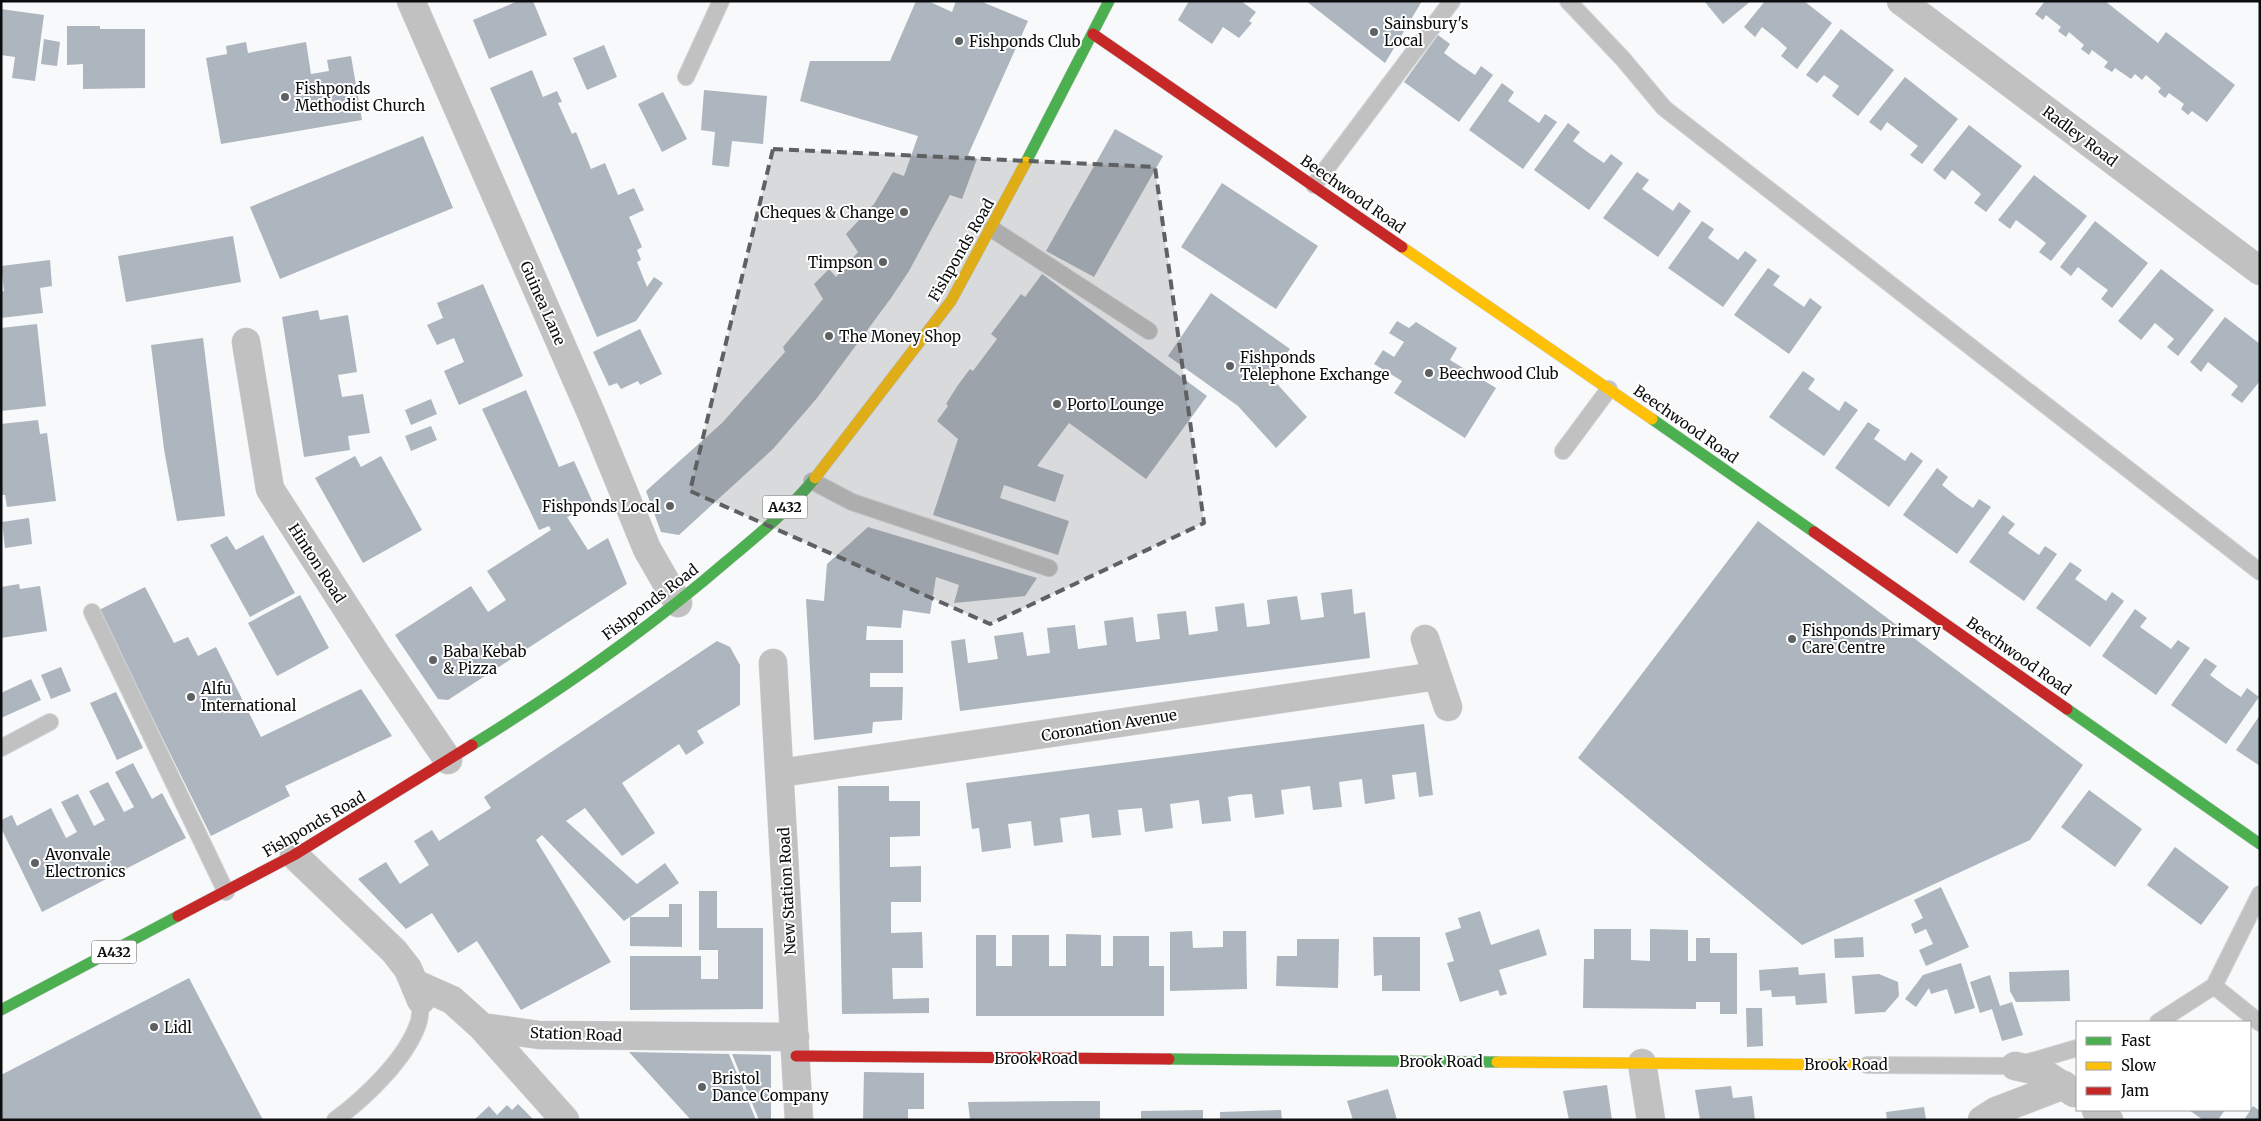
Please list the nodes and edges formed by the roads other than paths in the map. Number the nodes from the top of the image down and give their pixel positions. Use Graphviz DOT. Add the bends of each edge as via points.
graph roads {
  1 [pos="411,1"];
  2 [pos="721,1"];
  3 [pos="1109,1"];
  4 [pos="1452,1"];
  5 [pos="1568,1"];
  6 [pos="1901,1"];
  7 [pos="1093,34"];
  8 [pos="686,77"];
  9 [pos="1314,185"];
  10 [pos="992,228"];
  11 [pos="2260,271"];
  12 [pos="1149,331"];
  13 [pos="246,342"];
  14 [pos="1609,389"];
  15 [pos="1564,451"];
  16 [pos="812,481"];
  17 [pos="1050,568"];
  18 [pos="2260,572"];
  19 [pos="678,602"];
  20 [pos="92,612"];
  21 [pos="1424,639"];
  22 [pos="773,663"];
  23 [pos="1437,676"];
  24 [pos="1448,707"];
  25 [pos="50,722"];
  26 [pos="1,748"];
  27 [pos="448,760"];
  28 [pos="780,773"];
  29 [pos="2260,844"];
  30 [pos="294,855"];
  31 [pos="226,892"];
  32 [pos="2260,894"];
  33 [pos="2214,986"];
  34 [pos="418,992"];
  35 [pos="1,1010"];
  36 [pos="2160,1021"];
  37 [pos="2260,1023"];
  38 [pos="482,1027"];
  39 [pos="796,1046"];
  40 [pos="2076,1048"];
  41 [pos="1642,1063"];
  42 [pos="1867,1064"];
  43 [pos="2014,1066"];
  44 [pos="2070,1090"];
  45 [pos="2097,1111"];
  46 [pos="335,1120"];
  47 [pos="565,1120"];
  48 [pos="799,1120"];
  49 [pos="1651,1120"];
  50 [pos="1982,1120"];
  51 [pos="2109,1120"];
  1 -- 19 [label="street, Guinea Lane" via="647,549"];
  2 -- 8 [label="lane"];
  3 -- 7 [label="street, Fishponds Road / A432"];
  4 -- 9 [label="lane"];
  5 -- 18 [label="lane" via="1664,108"];
  6 -- 11 [label="street, Radley Road"];
  7 -- 9 [label="street, Beechwood Road"];
  7 -- 10 [label="street, Fishponds Road / A432"];
  9 -- 14 [label="street, Beechwood Road"];
  10 -- 12 [label="lane"];
  10 -- 16 [label="street, Fishponds Road / A432" via="951,301"];
  13 -- 27 [label="street, Hinton Road" via="270,489"];
  14 -- 15 [label="lane"];
  14 -- 29 [label="street, Beechwood Road"];
  16 -- 17 [label="lane" via="852,502"];
  16 -- 19 [label="street, Fishponds Road / A432" via="760,534"];
  19 -- 27 [label="street, Fishponds Road / A432" via="548,698"];
  20 -- 31 [label="lane"];
  21 -- 23 [label="street"];
  22 -- 28 [label="street, New Station Road"];
  23 -- 24 [label="street"];
  23 -- 28 [label="street, Coronation Avenue"];
  25 -- 26 [label="lane"];
  27 -- 30 [label="street, Fishponds Road / A432"];
  28 -- 39 [label="street, New Station Road"];
  30 -- 31 [label="street, Fishponds Road / A432"];
  30 -- 34 [label="street" via="394,951"];
  31 -- 35 [label="street, Fishponds Road / A432"];
  32 -- 33 [label="lane"];
  33 -- 36 [label="lane"];
  33 -- 37 [label="lane"];
  34 -- 38 [label="street" via="452,1000"];
  34 -- 46 [label="lane" via="419,1021 402,1054 376,1084"];
  38 -- 39 [label="street, Station Road" via="539,1035"];
  38 -- 47 [label="street"];
  39 -- 41 [label="street, Brook Road"];
  39 -- 48 [label="street, New Station Road"];
  40 -- 43 [label="lane"];
  41 -- 42 [label="street, Brook Road"];
  41 -- 49 [label="street"];
  42 -- 43 [label="lane, Brook Road"];
  43 -- 44 [label="street, Brook Road" via="2042,1072"];
  44 -- 50 [label="street" via="1996,1111"];
  45 -- 51 [label="street"];
}
